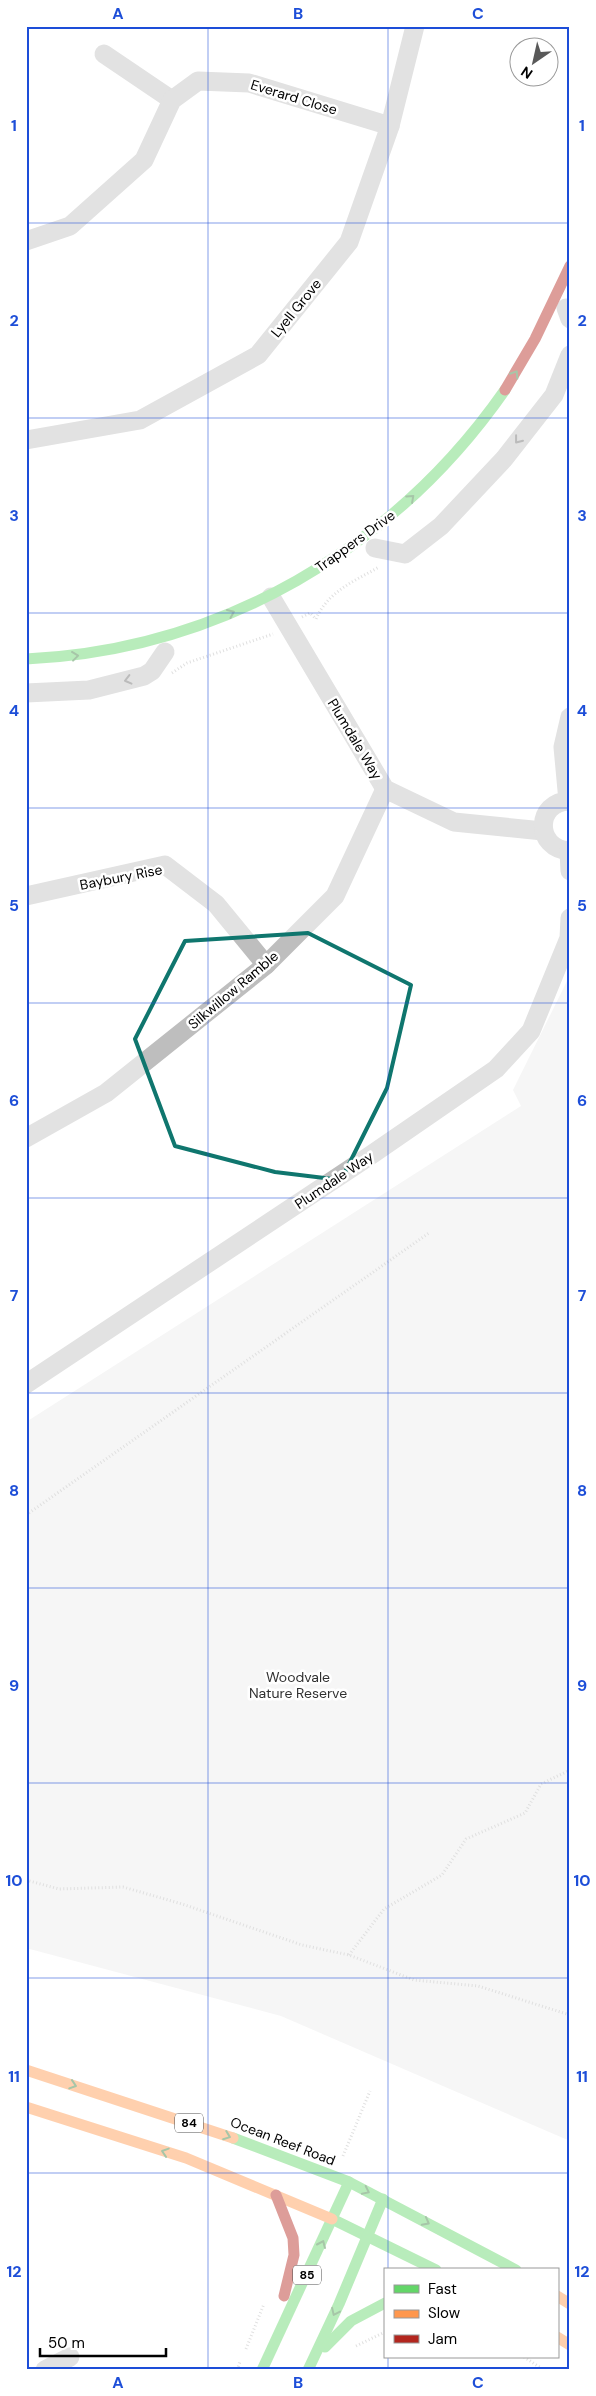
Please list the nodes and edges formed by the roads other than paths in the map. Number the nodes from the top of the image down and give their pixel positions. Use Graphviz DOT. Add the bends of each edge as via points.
graph roads {
  1 [pos="415,26"];
  2 [pos="104,54"];
  3 [pos="172,100"];
  4 [pos="390,126"];
  5 [pos="26,241"];
  6 [pos="570,266"];
  7 [pos="570,354"];
  8 [pos="26,440"];
  9 [pos="377,546"];
  10 [pos="276,606"];
  11 [pos="162,653"];
  12 [pos="26,660"];
  13 [pos="26,693"];
  14 [pos="570,717"];
  15 [pos="385,789"];
  16 [pos="569,801"];
  17 [pos="544,831"];
  18 [pos="569,851"];
  19 [pos="570,871"];
  20 [pos="26,896"];
  21 [pos="570,918"];
  22 [pos="266,965"];
  23 [pos="26,1138"];
  24 [pos="26,1384"];
  25 [pos="26,2070"];
  26 [pos="26,2107"];
  27 [pos="349,2182"];
  28 [pos="276,2195"];
  29 [pos="383,2199"];
  30 [pos="333,2219"];
  31 [pos="368,2235"];
  32 [pos="432,2268"];
  33 [pos="512,2268"];
  34 [pos="558,2297"];
  35 [pos="384,2303"];
  36 [pos="570,2304"];
  37 [pos="558,2338"];
  38 [pos="570,2345"];
  39 [pos="70,2357"];
  40 [pos="263,2368"];
  41 [pos="45,2370"];
  42 [pos="309,2370"];
  1 -- 4 [label="street, Lyell Grove"];
  2 -- 3 [label="street"];
  3 -- 4 [label="street, Everard Close" via="198,81 248,83"];
  3 -- 5 [label="street, Everard Close" via="144,160 70,226"];
  4 -- 8 [label="street, Lyell Grove" via="349,242 258,355 140,420"];
  10 -- 6 [label="main road, Trappers Drive, one-way" via="312,573 401,507 455,455 520,366"];
  7 -- 9 [label="street, Trappers Drive, one-way" via="554,395 504,459 441,526 404,554"];
  12 -- 10 [label="main road, Trappers Drive, one-way" via="103,652"];
  10 -- 15 [label="street, Plumdale Way"];
  11 -- 13 [label="street, one-way" via="152,671 144,676 89,690"];
  14 -- 16 [label="street" via="562,746"];
  15 -- 17 [label="street, Plumdale Way" via="454,822"];
  15 -- 22 [label="street, Silkwillow Ramble" via="335,896"];
  16 -- 17 [label="street" via="560,802 548,810"];
  17 -- 18 [label="street" via="552,846"];
  18 -- 19 [label="street"];
  20 -- 22 [label="street, Baybury Rise" via="165,865 216,904"];
  21 -- 24 [label="street, Plumdale Way" via="569,938 531,1031 496,1069"];
  22 -- 23 [label="street, Silkwillow Ramble" via="106,1093"];
  25 -- 27 [label="main road, Ocean Reef Road / 84, one-way" via="200,2126"];
  28 -- 26 [label="main road, one-way" via="186,2158"];
  27 -- 29 [label="main road, Ocean Reef Road / 84, one-way"];
  27 -- 30 [label="main road, 85"];
  28 -- 30 [label="main road"];
  28 -- 40 [label="main road" via="293,2238 294,2255"];
  29 -- 31 [label="main road"];
  29 -- 33 [label="main road, Ocean Reef Road / 84, one-way"];
  30 -- 31 [label="main road"];
  40 -- 30 [label="main road, 85, one-way"];
  31 -- 32 [label="main road"];
  31 -- 42 [label="main road, one-way"];
  34 -- 36 [label="main road"];
  35 -- 42 [label="main road" via="334,2333"];
  37 -- 38 [label="main road"];
  39 -- 41 [label="street"];
}
